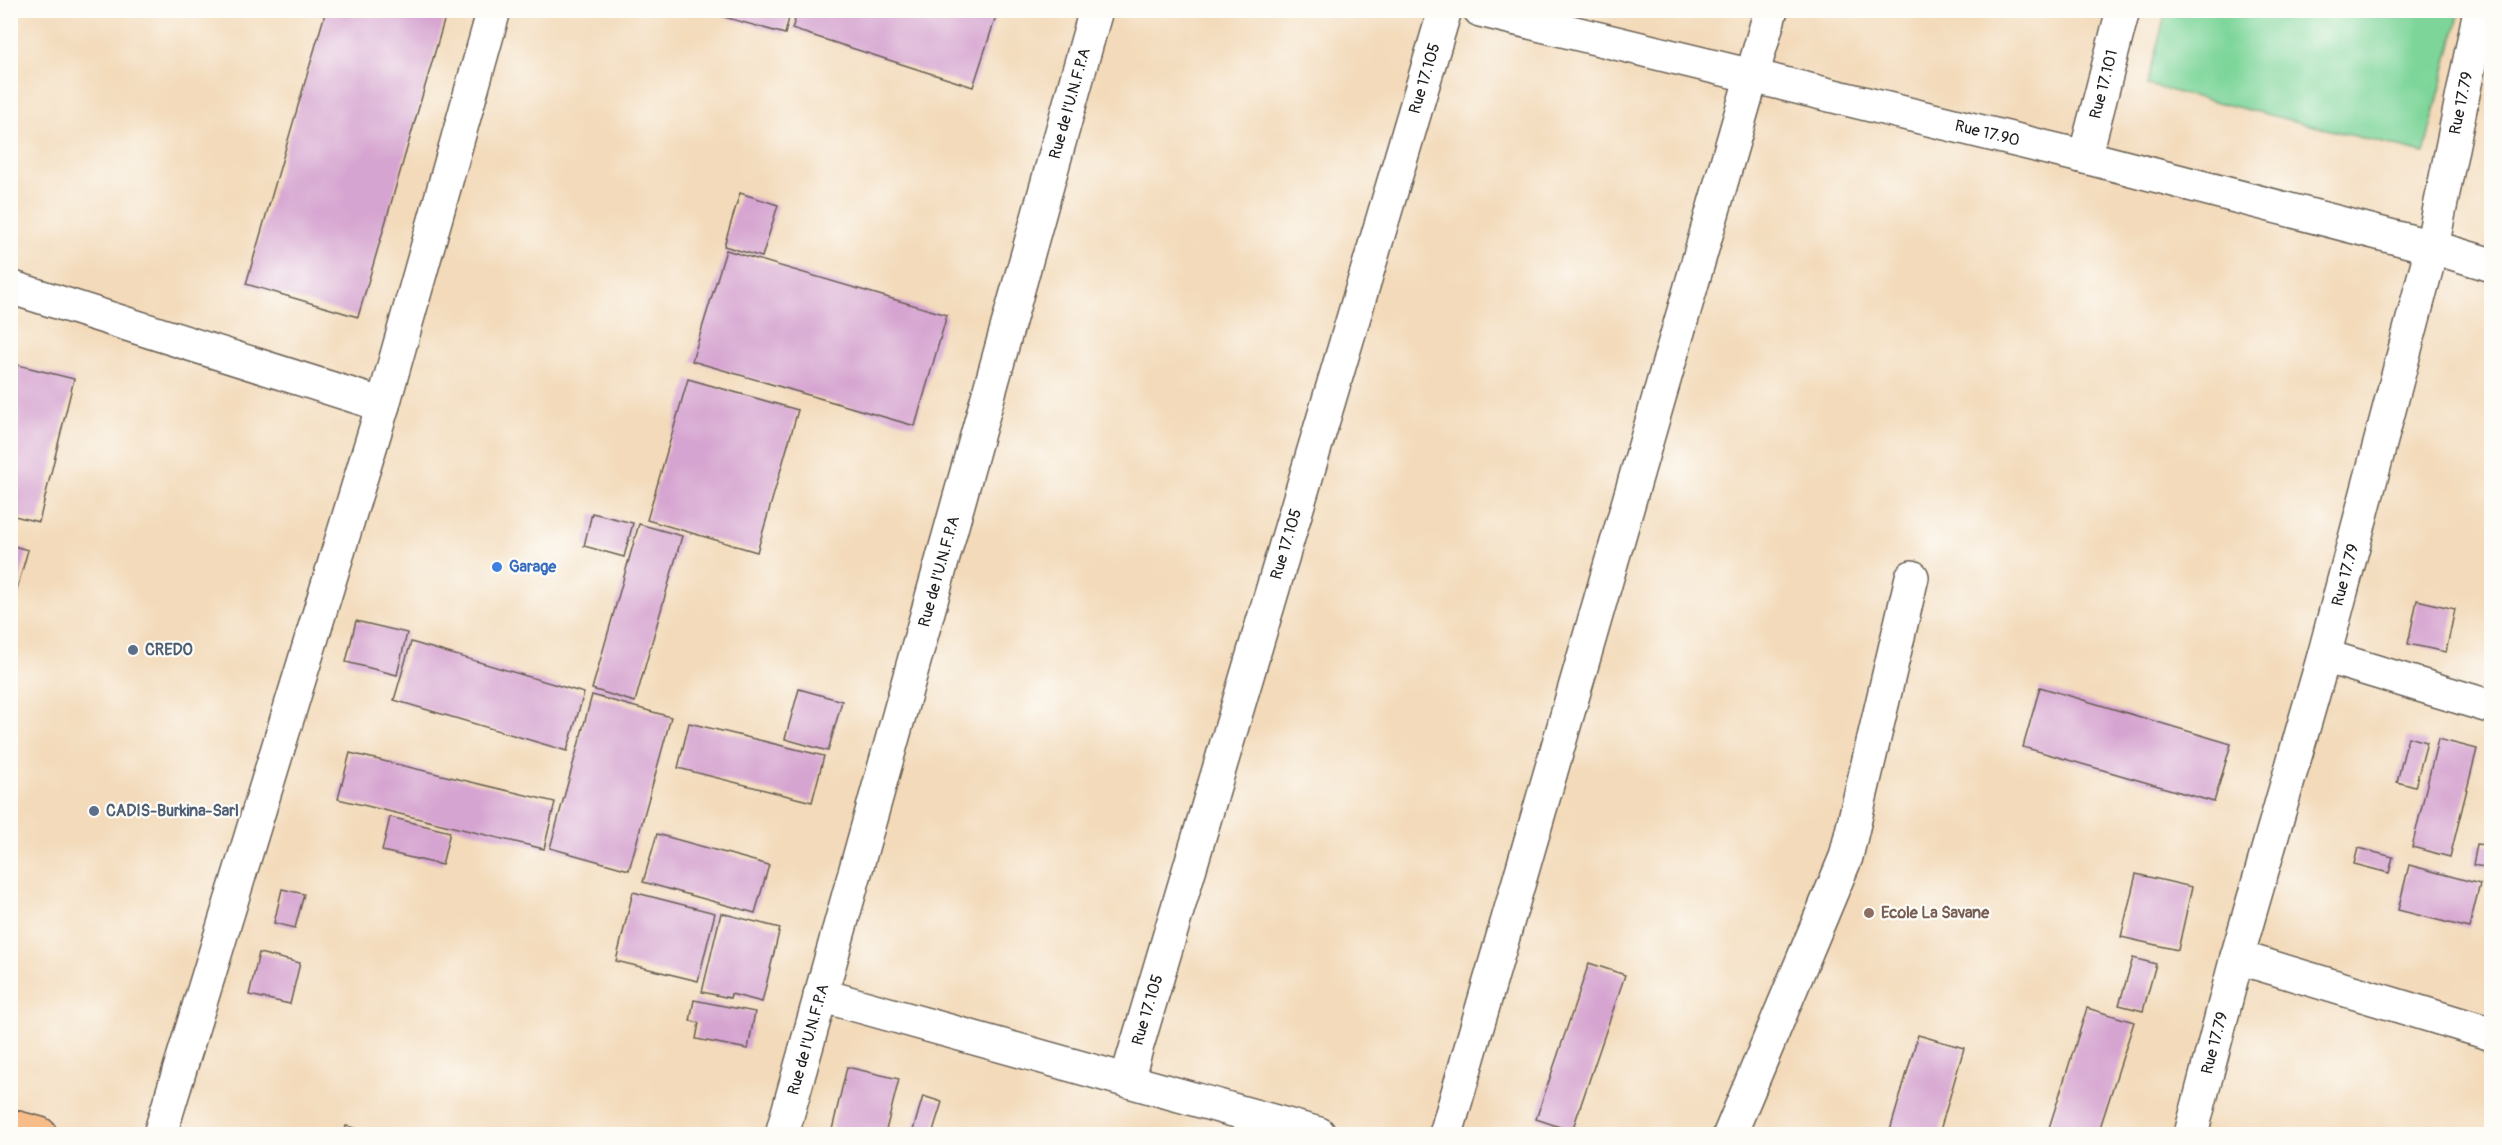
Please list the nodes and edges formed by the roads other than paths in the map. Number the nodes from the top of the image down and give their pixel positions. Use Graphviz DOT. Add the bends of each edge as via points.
graph roads {
  1 [pos="494,10"];
  2 [pos="1096,10"];
  3 [pos="1444,10"];
  4 [pos="1480,10"];
  5 [pos="1771,10"];
  6 [pos="2123,10"];
  7 [pos="2480,10"];
  8 [pos="1752,78"];
  9 [pos="2085,157"];
  10 [pos="2432,247"];
  11 [pos="2492,265"];
  12 [pos="10,287"];
  13 [pos="383,405"];
  14 [pos="1912,577"];
  15 [pos="2324,656"];
  16 [pos="2492,707"];
  17 [pos="2237,957"];
  18 [pos="820,995"];
  19 [pos="2492,1034"];
  20 [pos="1127,1079"];
  21 [pos="10,1126"];
  22 [pos="40,1134"];
  23 [pos="160,1134"];
  24 [pos="782,1134"];
  25 [pos="1319,1134"];
  26 [pos="1446,1134"];
  27 [pos="1730,1134"];
  28 [pos="2191,1134"];
  1 -- 13 [label="street"];
  2 -- 18 [label="street, Rue de l'U.N.F.P.A"];
  3 -- 20 [label="street, Rue 17.105"];
  4 -- 8 [label="street, Rue 17.90"];
  5 -- 8 [label="street"];
  6 -- 9 [label="street, Rue 17.101"];
  7 -- 10 [label="street, Rue 17.79"];
  8 -- 9 [label="street, Rue 17.90"];
  8 -- 26 [label="street"];
  9 -- 10 [label="street, Rue 17.90"];
  10 -- 11 [label="street, Rue 17.90"];
  10 -- 15 [label="street, Rue 17.79"];
  12 -- 13 [label="street"];
  13 -- 23 [label="street"];
  14 -- 27 [label="street" via="1845,857"];
  15 -- 16 [label="street"];
  15 -- 17 [label="street, Rue 17.79"];
  17 -- 19 [label="street"];
  17 -- 28 [label="street, Rue 17.79"];
  18 -- 20 [label="street"];
  18 -- 24 [label="street, Rue de l'U.N.F.P.A"];
  20 -- 25 [label="street"];
  21 -- 22 [label="main road"];
}
